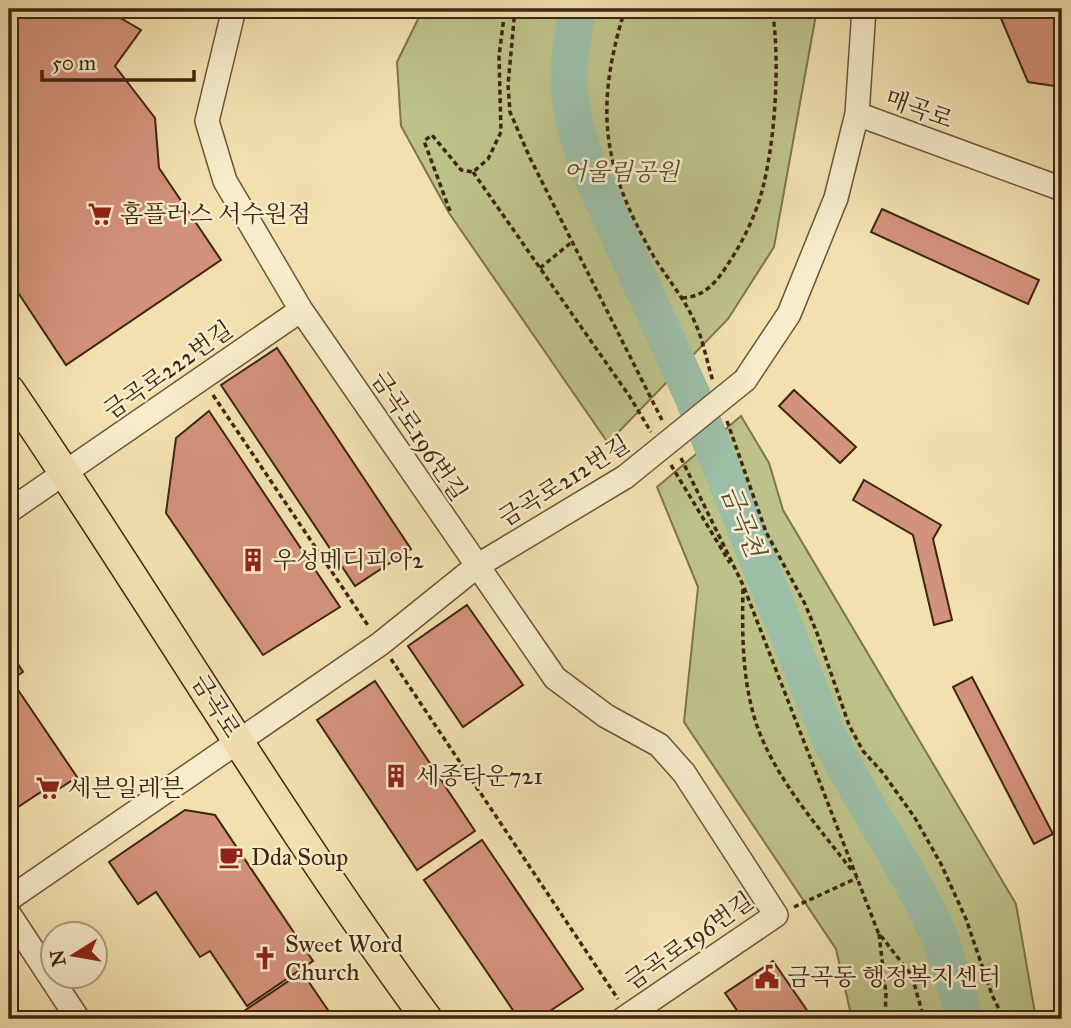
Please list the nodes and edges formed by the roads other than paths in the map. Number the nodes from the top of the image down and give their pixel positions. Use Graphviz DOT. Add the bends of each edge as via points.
graph roads {
  1 [pos="234,9"];
  2 [pos="864,9"];
  3 [pos="857,114"];
  4 [pos="1062,189"];
  5 [pos="301,310"];
  6 [pos="9,390"];
  7 [pos="66,474"];
  8 [pos="9,511"];
  9 [pos="477,566"];
  10 [pos="239,741"];
  11 [pos="9,899"];
  12 [pos="9,914"];
  13 [pos="628,1018"];
  14 [pos="78,1019"];
  15 [pos="427,1019"];
  1 -- 5 [label="street, 금곡로196번길" via="207,121 225,181"];
  2 -- 3 [label="street, 매곡로"];
  3 -- 4 [label="street, 매곡로"];
  3 -- 9 [label="street, 금곡로212번길, bridge" via="836,198 816,252 789,314 745,380 625,477"];
  5 -- 7 [label="street, 금곡로222번길"];
  5 -- 9 [label="street, 금곡로196번길"];
  6 -- 7 [label="main road, 금곡로"];
  7 -- 8 [label="street, 금곡로222번길"];
  7 -- 10 [label="main road, 금곡로"];
  9 -- 10 [label="street, 금곡로212번길" via="380,644"];
  9 -- 13 [label="street, 금곡로196번길" via="555,678 606,716 659,745 684,773 776,915"];
  10 -- 11 [label="street, 금곡로212번길"];
  10 -- 15 [label="main road, 금곡로" via="365,934"];
  12 -- 14 [label="street"];
}
